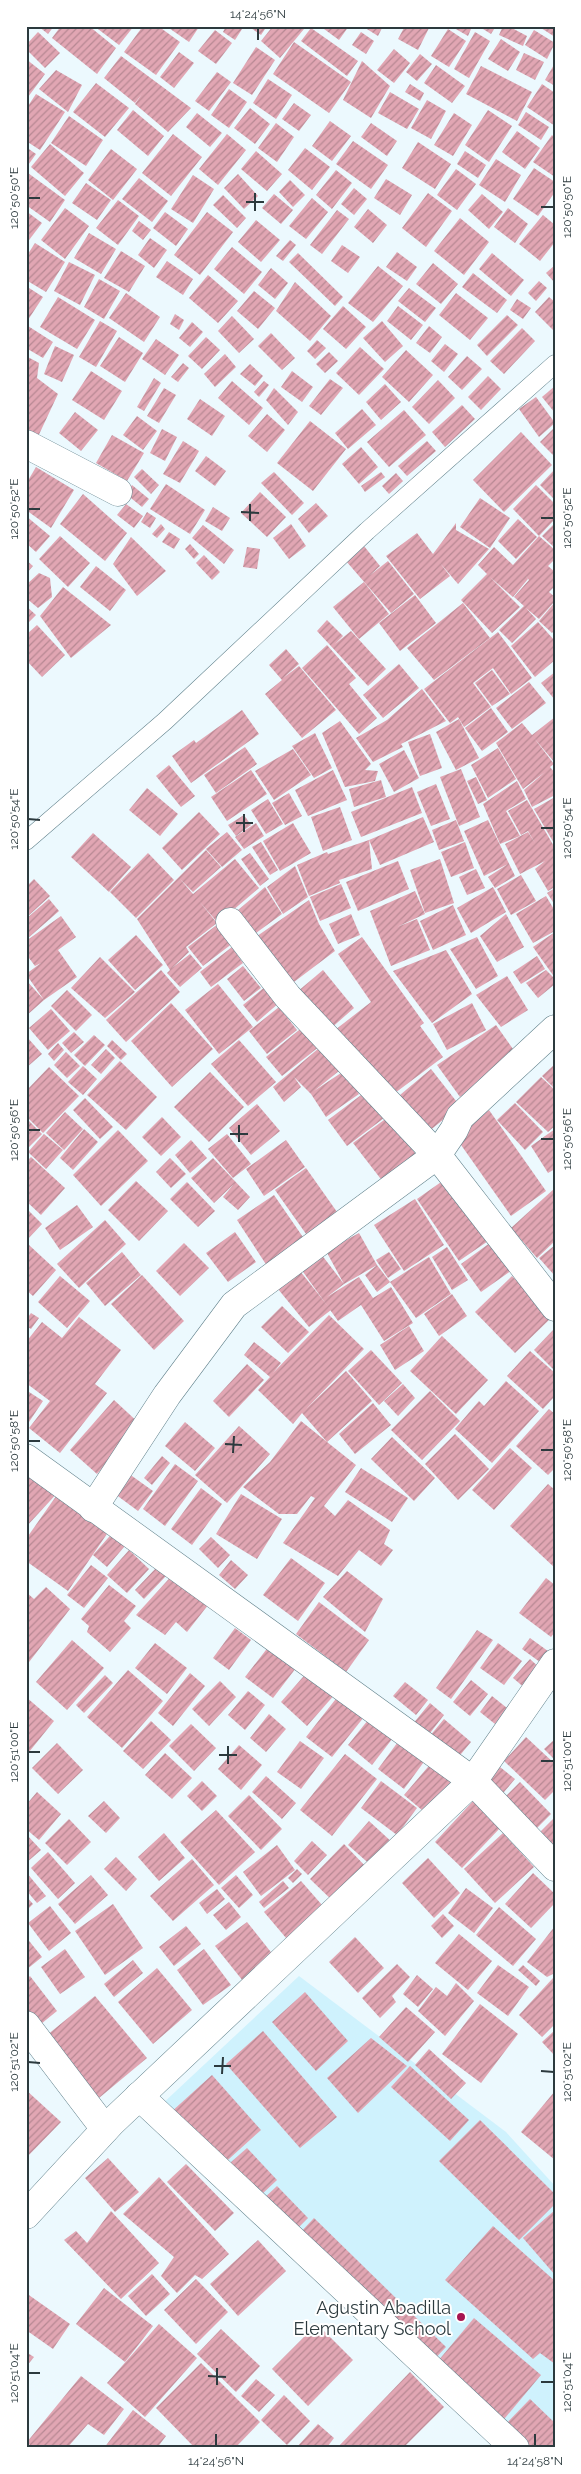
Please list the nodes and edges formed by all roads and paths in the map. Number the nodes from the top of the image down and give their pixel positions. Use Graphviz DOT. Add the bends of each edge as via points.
graph roads {
  1 [pos="555,364"];
  2 [pos="26,444"];
  3 [pos="118,492"];
  4 [pos="26,841"];
  5 [pos="230,922"];
  6 [pos="555,1029"];
  7 [pos="437,1155"];
  8 [pos="555,1307"];
  9 [pos="26,1458"];
  10 [pos="93,1508"];
  11 [pos="555,1663"];
  12 [pos="473,1781"];
  13 [pos="555,1867"];
  14 [pos="26,2025"];
  15 [pos="139,2096"];
  16 [pos="105,2129"];
  17 [pos="26,2215"];
  18 [pos="515,2448"];
  1 -- 4 [label="lane" via="367,531 166,721"];
  2 -- 3 [label="street"];
  5 -- 7 [label="street" via="288,997"];
  6 -- 7 [label="street" via="460,1117"];
  7 -- 8 [label="street"];
  7 -- 10 [label="street" via="234,1306 167,1395"];
  9 -- 10 [label="street"];
  10 -- 12 [label="street"];
  11 -- 12 [label="street"];
  12 -- 13 [label="street"];
  12 -- 15 [label="street"];
  14 -- 16 [label="street"];
  15 -- 16 [label="street"];
  15 -- 18 [label="street"];
  16 -- 17 [label="street"];
}
